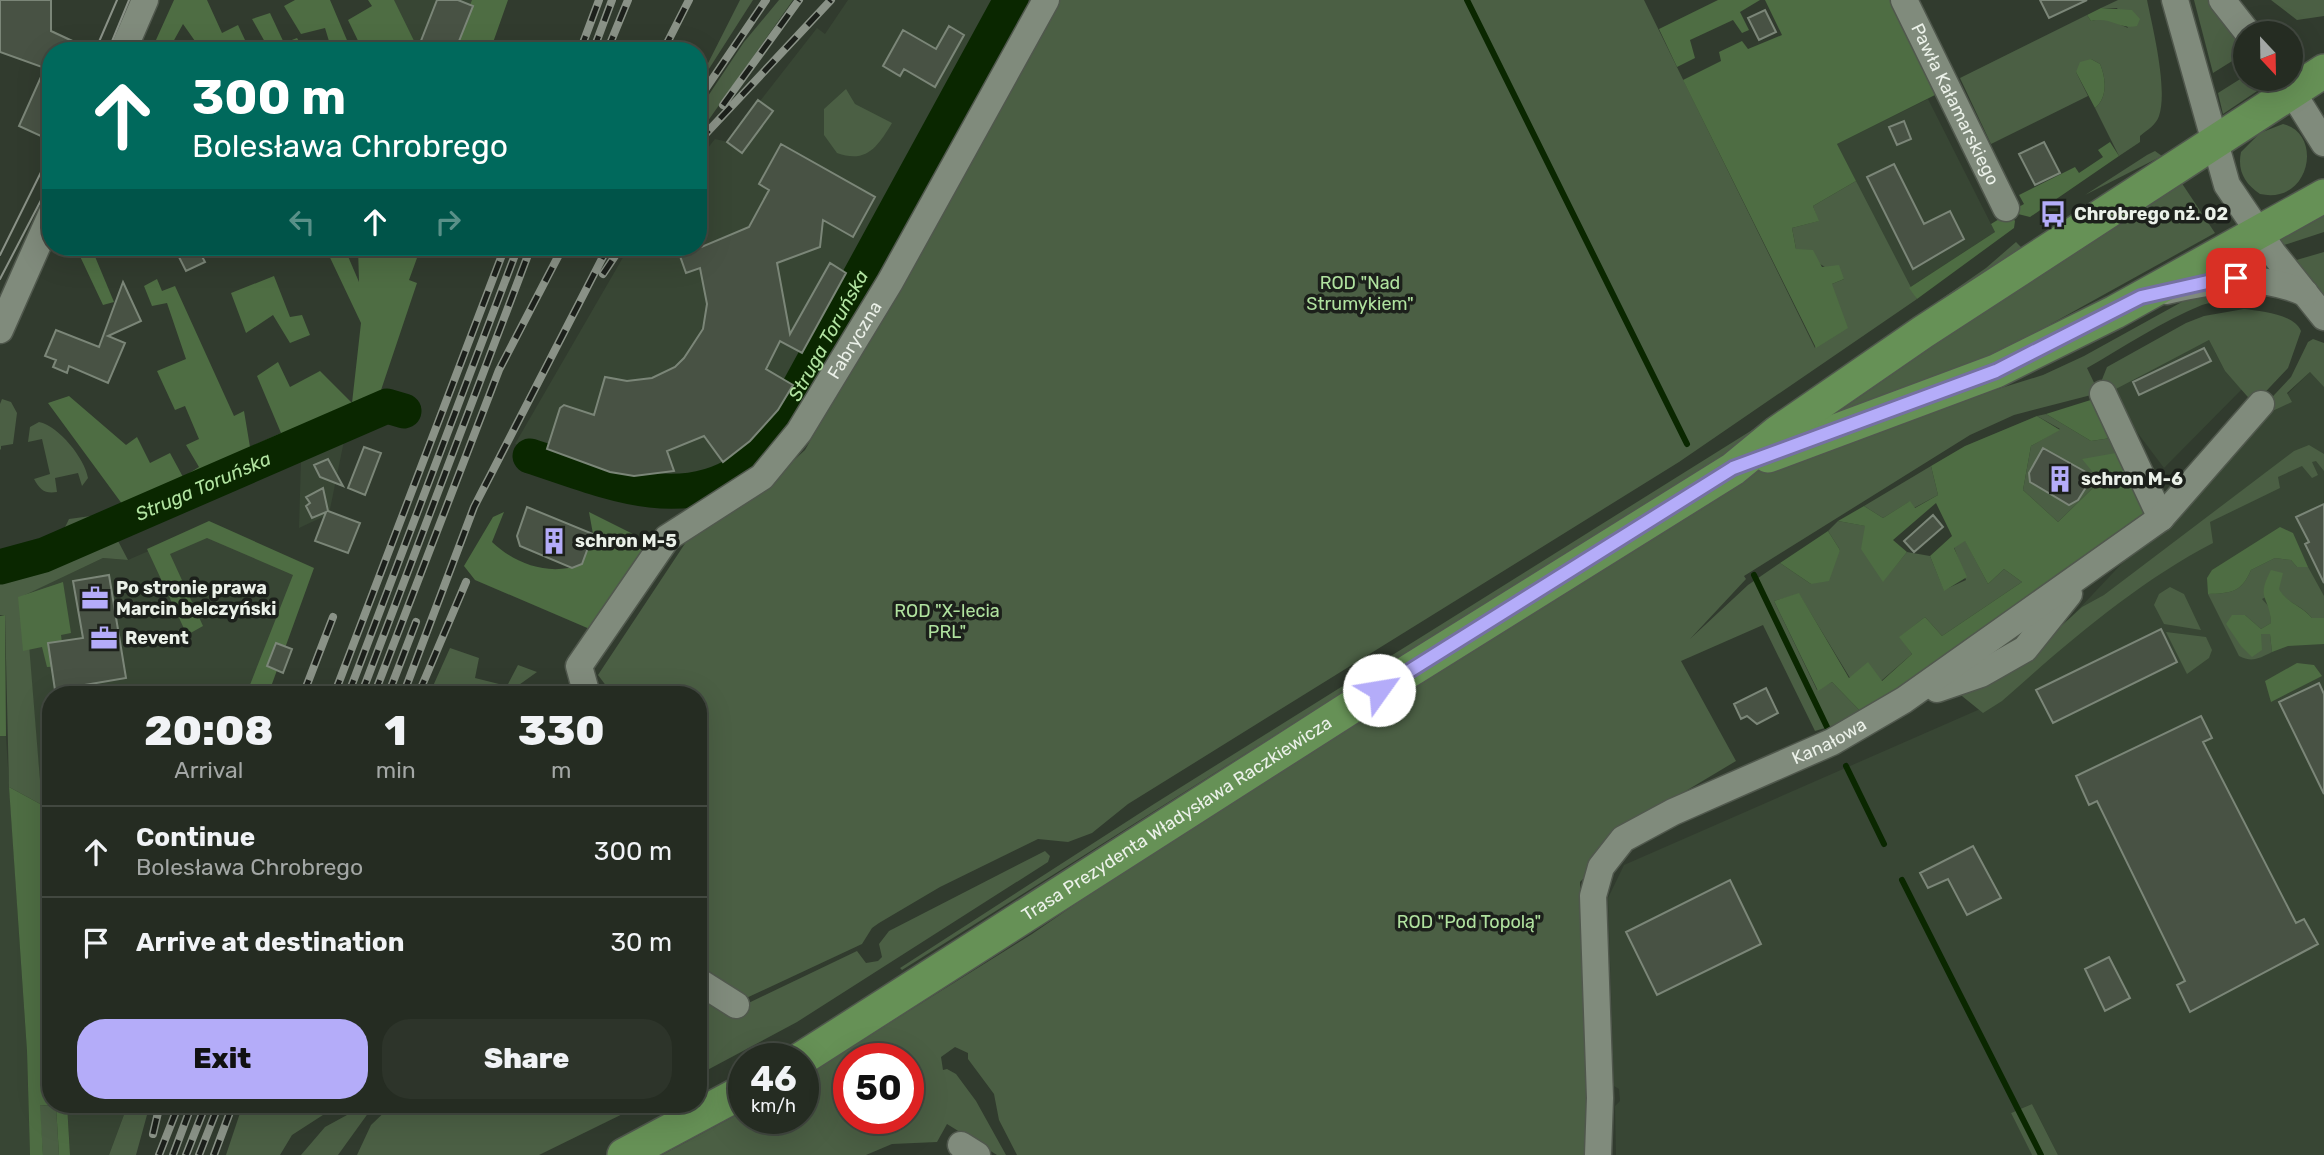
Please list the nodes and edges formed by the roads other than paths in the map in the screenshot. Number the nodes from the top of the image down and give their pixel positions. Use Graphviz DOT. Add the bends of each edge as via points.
graph roads {
  1 [pos="145,0"];
  2 [pos="1046,0"];
  3 [pos="1904,0"];
  4 [pos="2175,0"];
  5 [pos="2222,0"];
  6 [pos="2239,21"];
  7 [pos="127,42"];
  8 [pos="2324,71"];
  9 [pos="2303,79"];
  10 [pos="2280,91"];
  11 [pos="2292,91"];
  12 [pos="2214,143"];
  13 [pos="2324,143"];
  14 [pos="2324,197"];
  15 [pos="2006,208"];
  16 [pos="2260,233"];
  17 [pos="42,235"];
  18 [pos="2305,293"];
  19 [pos="2141,297"];
  20 [pos="2324,317"];
  21 [pos="0,330"];
  22 [pos="2103,394"];
  23 [pos="2262,404"];
  24 [pos="1733,468"];
  25 [pos="2161,518"];
  26 [pos="585,686"];
  27 [pos="707,987"];
  28 [pos="736,1005"];
  29 [pos="819,1048"];
  30 [pos="728,1100"];
  31 [pos="707,1111"];
  32 [pos="703,1113"];
  33 [pos="624,1155"];
  34 [pos="1598,1155"];
  1 -- 7 [label="street"];
  2 -- 26 [label="street, Fabryczna" via="890,282 799,432 762,477 667,538 579,666"];
  3 -- 15 [label="street, Pawła Kałamarskiego"];
  4 -- 12 [label="street"];
  5 -- 6 [label="street"];
  8 -- 9 [label="main road, Trasa Prezydenta Władysława Raczkiewicza"];
  10 -- 12 [label="main road, Trasa Prezydenta Władysława Raczkiewicza"];
  11 -- 13 [label="street"];
  12 -- 16 [label="street" via="2227,185"];
  12 -- 24 [label="main road, Trasa Prezydenta Władysława Raczkiewicza" via="1923,332"];
  14 -- 16 [label="main road, Trasa Prezydenta Władysława Raczkiewicza"];
  16 -- 18 [label="street"];
  16 -- 19 [label="main road, Trasa Prezydenta Władysława Raczkiewicza"];
  17 -- 21 [label="street"];
  18 -- 19 [label="street" via="2269,280 2221,279"];
  18 -- 20 [label="street"];
  19 -- 24 [label="main road, Trasa Prezydenta Władysława Raczkiewicza" via="1996,371"];
  22 -- 25 [label="street"];
  23 -- 25 [label="street, Kanałowa"];
  24 -- 29 [label="main road, Trasa Prezydenta Władysława Raczkiewicza"];
  25 -- 34 [label="street, Kanałowa" via="1903,700 1832,742 1623,839 1601,867 1594,896"];
  27 -- 28 [label="street"];
  30 -- 31 [label="main road"];
  32 -- 33 [label="main road"];
}
